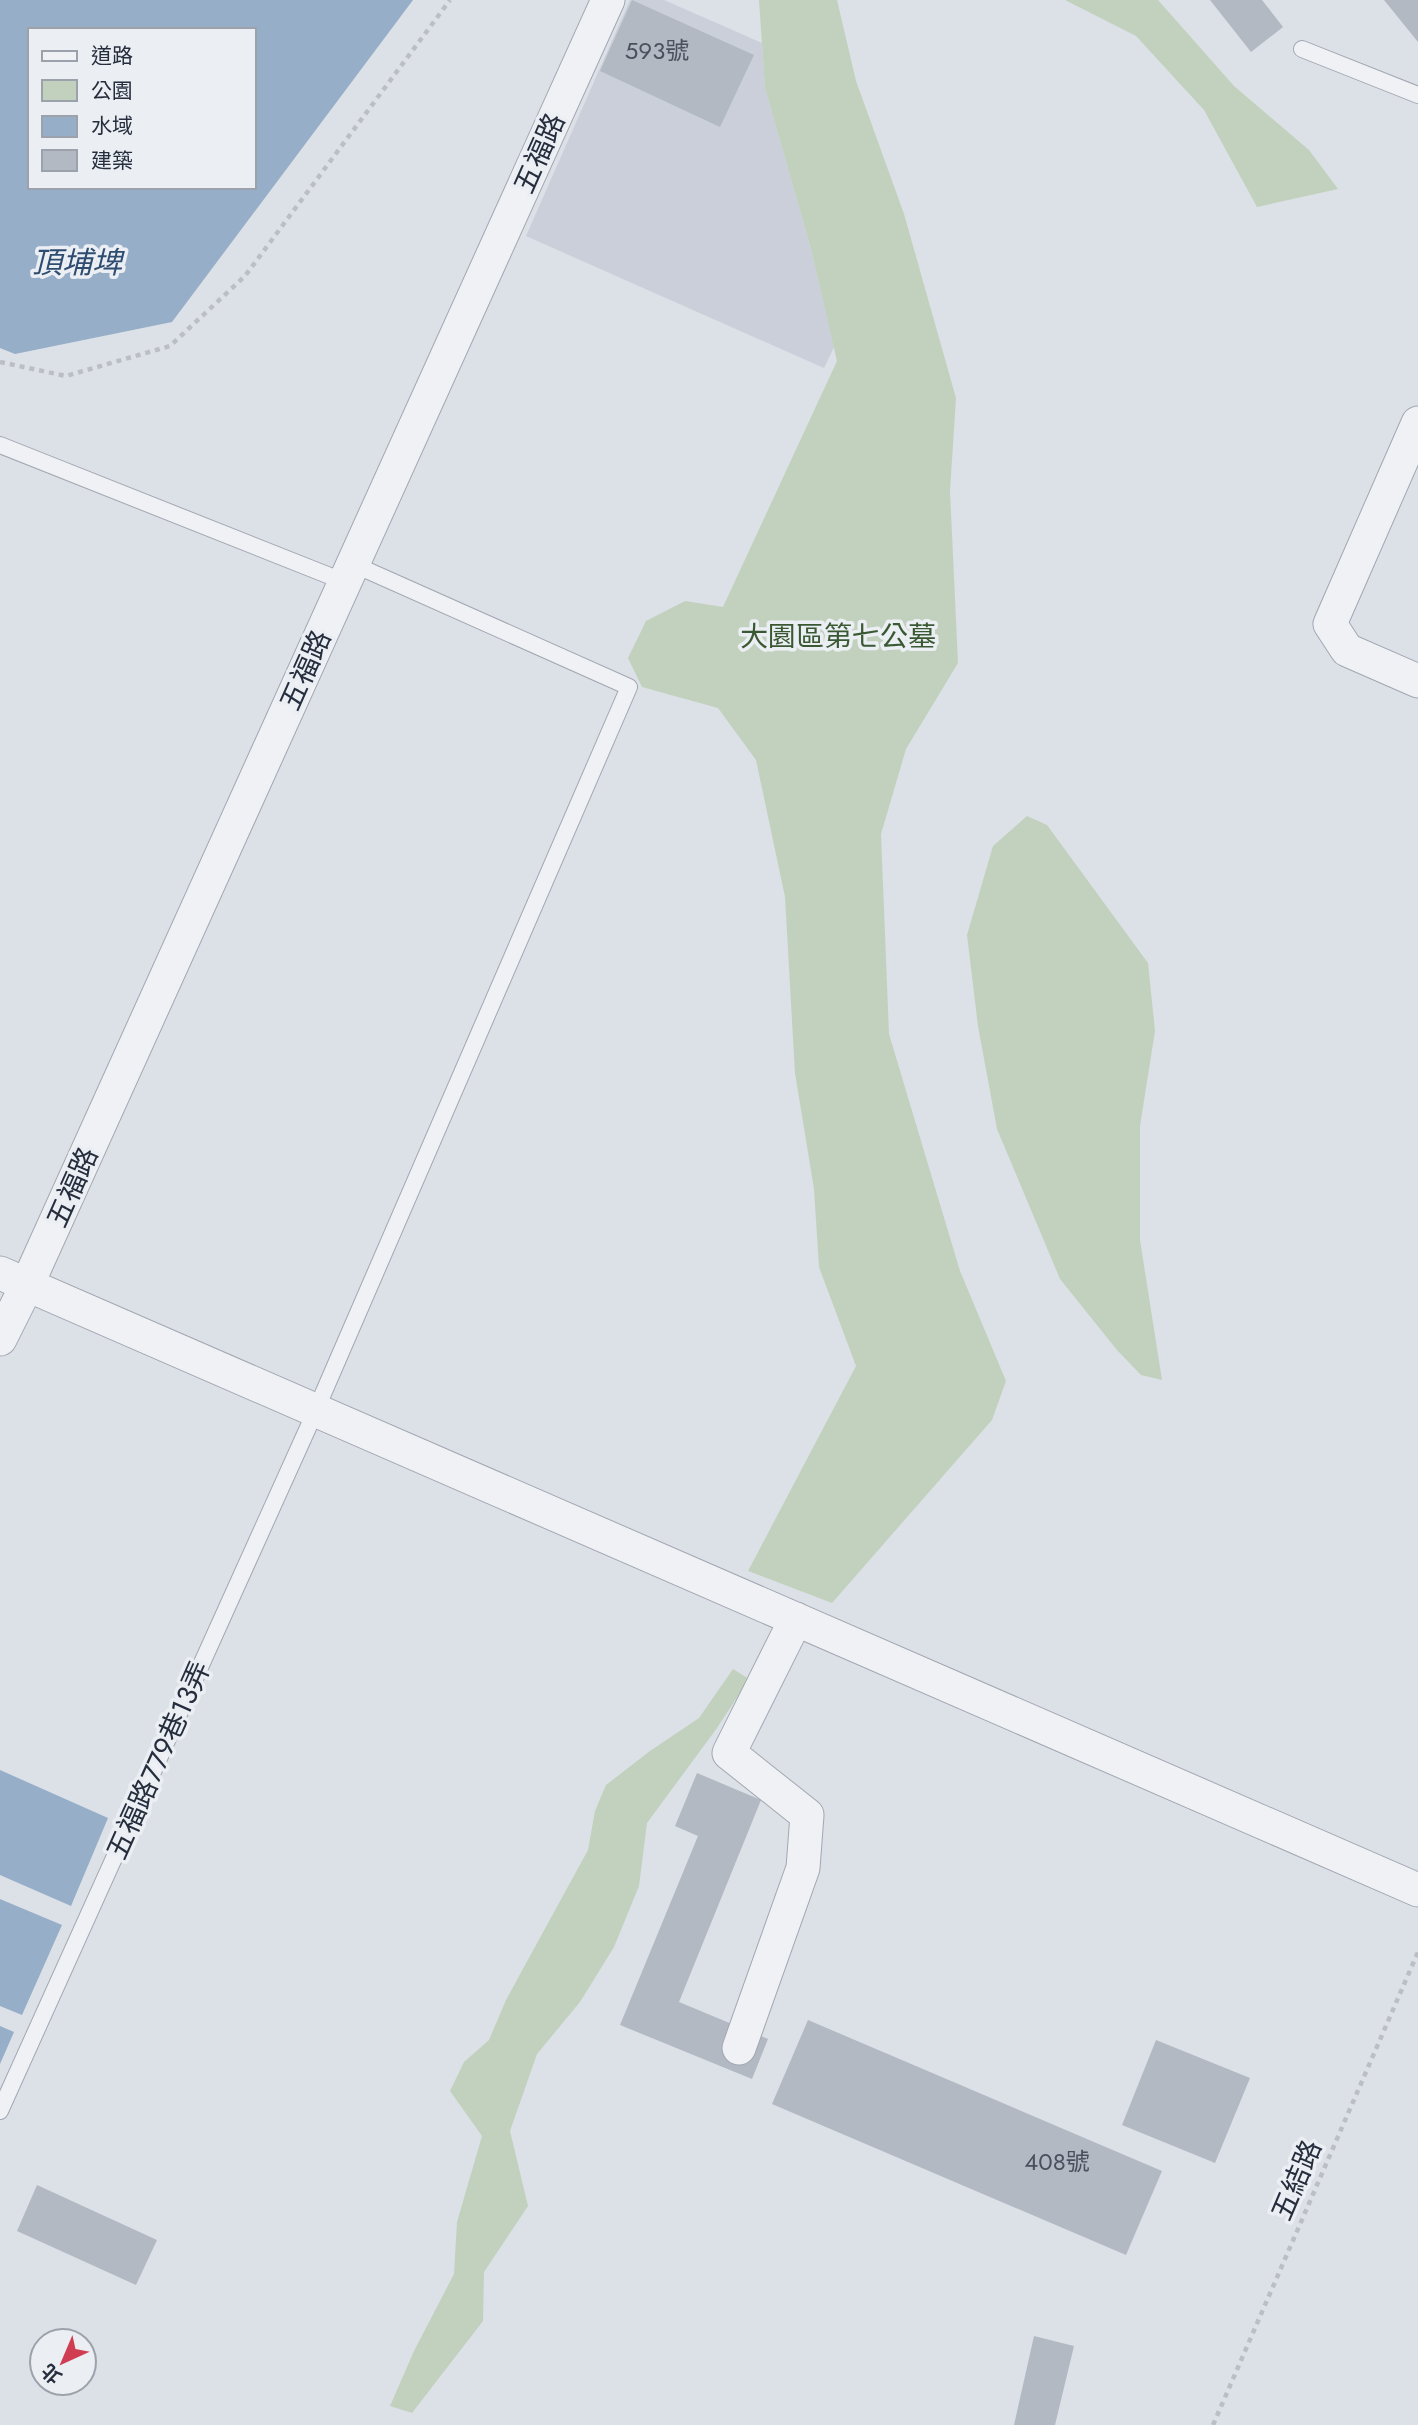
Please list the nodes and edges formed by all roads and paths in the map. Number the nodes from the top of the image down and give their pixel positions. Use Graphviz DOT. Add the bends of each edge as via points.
graph roads {
  1 [pos="450,0"];
  2 [pos="608,0"];
  3 [pos="1302,49"];
  4 [pos="1418,95"];
  5 [pos="0,362"];
  6 [pos="1418,423"];
  7 [pos="0,445"];
  8 [pos="349,573"];
  9 [pos="1418,681"];
  10 [pos="14,1279"];
  11 [pos="0,1339"];
  12 [pos="316,1410"];
  13 [pos="796,1619"];
  14 [pos="1418,1889"];
  15 [pos="1418,1952"];
  16 [pos="739,2048"];
  17 [pos="0,2111"];
  18 [pos="1213,2425"];
  1 -- 5 [label="path" via="245,276 170,346 66,376"];
  2 -- 8 [label="street, 五福路"];
  3 -- 4 [label="lane"];
  6 -- 9 [label="street" via="1330,625 1347,650"];
  7 -- 8 [label="lane"];
  8 -- 10 [label="street, 五福路"];
  8 -- 12 [label="lane, 五福路779巷13弄" via="629,687"];
  10 -- 11 [label="street, 五福路"];
  10 -- 12 [label="street"];
  12 -- 13 [label="street"];
  12 -- 17 [label="lane, 五福路779巷13弄"];
  13 -- 14 [label="street"];
  13 -- 16 [label="street" via="729,1753 807,1815 803,1868"];
  15 -- 18 [label="path, 五結路"];
}
